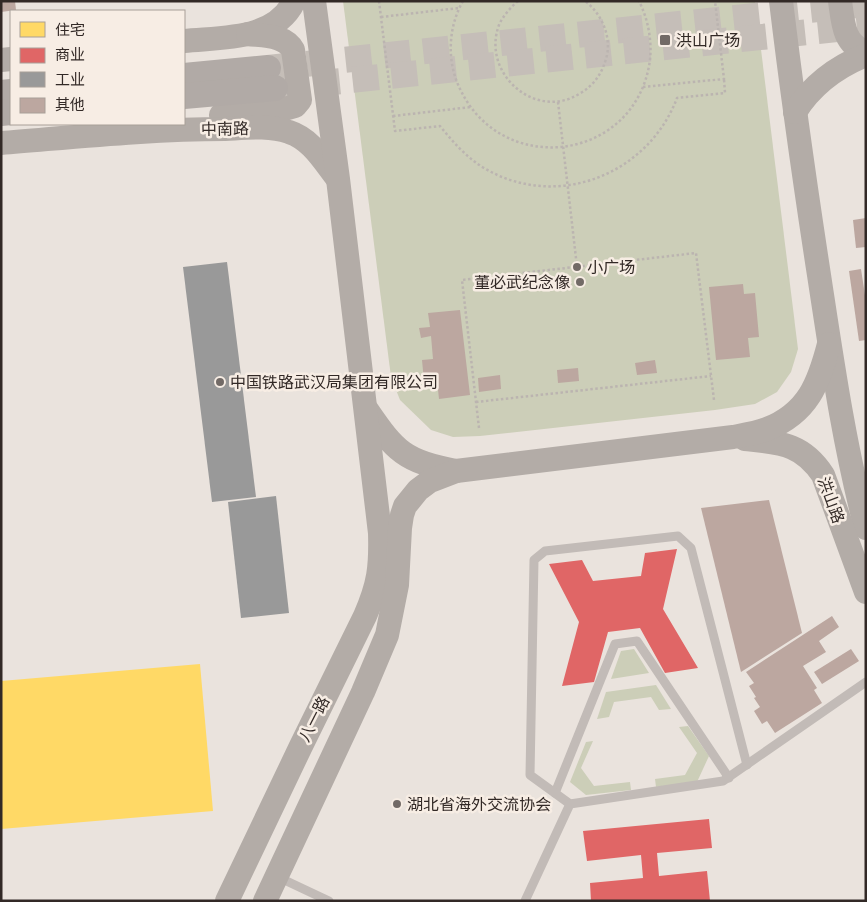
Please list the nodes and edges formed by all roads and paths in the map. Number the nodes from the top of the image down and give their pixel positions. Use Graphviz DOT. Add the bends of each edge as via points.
graph roads {
  1 [pos="294,1"];
  2 [pos="314,1"];
  3 [pos="379,1"];
  4 [pos="462,1"];
  5 [pos="518,1"];
  6 [pos="585,1"];
  7 [pos="639,1"];
  8 [pos="715,1"];
  9 [pos="781,1"];
  10 [pos="840,1"];
  11 [pos="459,8"];
  12 [pos="381,17"];
  13 [pos="248,34"];
  14 [pos="185,41"];
  15 [pos="866,54"];
  16 [pos="185,76"];
  17 [pos="724,79"];
  18 [pos="643,87"];
  19 [pos="185,96"];
  20 [pos="558,102"];
  21 [pos="471,107"];
  22 [pos="795,112"];
  23 [pos="393,116"];
  24 [pos="185,122"];
  25 [pos="180,125"];
  26 [pos="1,143"];
  27 [pos="563,148"];
  28 [pos="338,179"];
  29 [pos="567,185"];
  30 [pos="577,267"];
  31 [pos="829,344"];
  32 [pos="710,376"];
  33 [pos="714,400"];
  34 [pos="476,402"];
  35 [pos="366,409"];
  36 [pos="479,428"];
  37 [pos="733,437"];
  38 [pos="456,471"];
  39 [pos="866,528"];
  40 [pos="866,592"];
  41 [pos="866,682"];
  42 [pos="747,766"];
  43 [pos="729,778"];
  44 [pos="555,793"];
  45 [pos="570,804"];
  46 [pos="276,876"];
  47 [pos="227,901"];
  48 [pos="265,901"];
  49 [pos="329,901"];
  50 [pos="525,901"];
  1 -- 13 [label="main road" via="278,21"];
  2 -- 28 [label="main road, 八一路"];
  3 -- 12 [label="path"];
  4 -- 11 [label="path"];
  5 -- 20 [label="path" via="507,11 496,40 502,71 519,92 544,102"];
  6 -- 20 [label="path" via="601,19 606,33 605,65 587,90"];
  7 -- 18 [label="path" via="650,37 648,70"];
  8 -- 17 [label="path"];
  9 -- 22 [label="main road, 洪山路"];
  10 -- 15 [label="main road" via="849,40"];
  11 -- 12 [label="path"];
  11 -- 21 [label="path" via="451,42 452,60 455,77"];
  12 -- 23 [label="path"];
  13 -- 14 [label="main road"];
  13 -- 24 [label="main road" via="278,38 290,45 299,102 288,108 192,118"];
  15 -- 22 [label="main road" via="824,78"];
  16 -- 19 [label="main road" via="271,78"];
  17 -- 18 [label="path"];
  17 -- 29 [label="path" via="725,93 677,98 654,138 623,166 598,178"];
  18 -- 27 [label="path" via="635,102 612,128 580,144"];
  20 -- 27 [label="path"];
  21 -- 23 [label="path"];
  21 -- 27 [label="path" via="482,121 512,140 528,146"];
  22 -- 31 [label="main road, 洪山路"];
  23 -- 29 [label="path" via="395,131 440,126 468,156 504,177 544,186"];
  25 -- 26 [label="main road, 中南路"];
  25 -- 28 [label="main road, 中南路" via="272,128 289,132 313,147"];
  27 -- 29 [label="path"];
  28 -- 35 [label="main road, 八一路"];
  29 -- 30 [label="path"];
  30 -- 32 [label="path" via="696,253"];
  30 -- 34 [label="path" via="462,280"];
  31 -- 37 [label="main road" via="821,375 802,405 766,430"];
  31 -- 39 [label="main road, 洪山路"];
  32 -- 33 [label="path"];
  32 -- 34 [label="path"];
  34 -- 36 [label="path"];
  35 -- 38 [label="main road" via="388,439 405,455 425,465"];
  35 -- 47 [label="main road, 八一路" via="380,532 379,580"];
  37 -- 38 [label="main road"];
  37 -- 40 [label="main road, 洪山路" via="786,444 803,452 817,466"];
  38 -- 46 [label="main road" via="430,481 405,506 400,528 397,584 387,635"];
  41 -- 42 [label="lane"];
  42 -- 43 [label="lane"];
  42 -- 44 [label="lane" via="691,548 678,536 545,551 534,560 530,775"];
  43 -- 44 [label="lane" via="637,641 615,644"];
  43 -- 45 [label="lane" via="723,782"];
  44 -- 45 [label="lane"];
  45 -- 50 [label="lane"];
  46 -- 48 [label="main road"];
  46 -- 49 [label="lane"];
}
